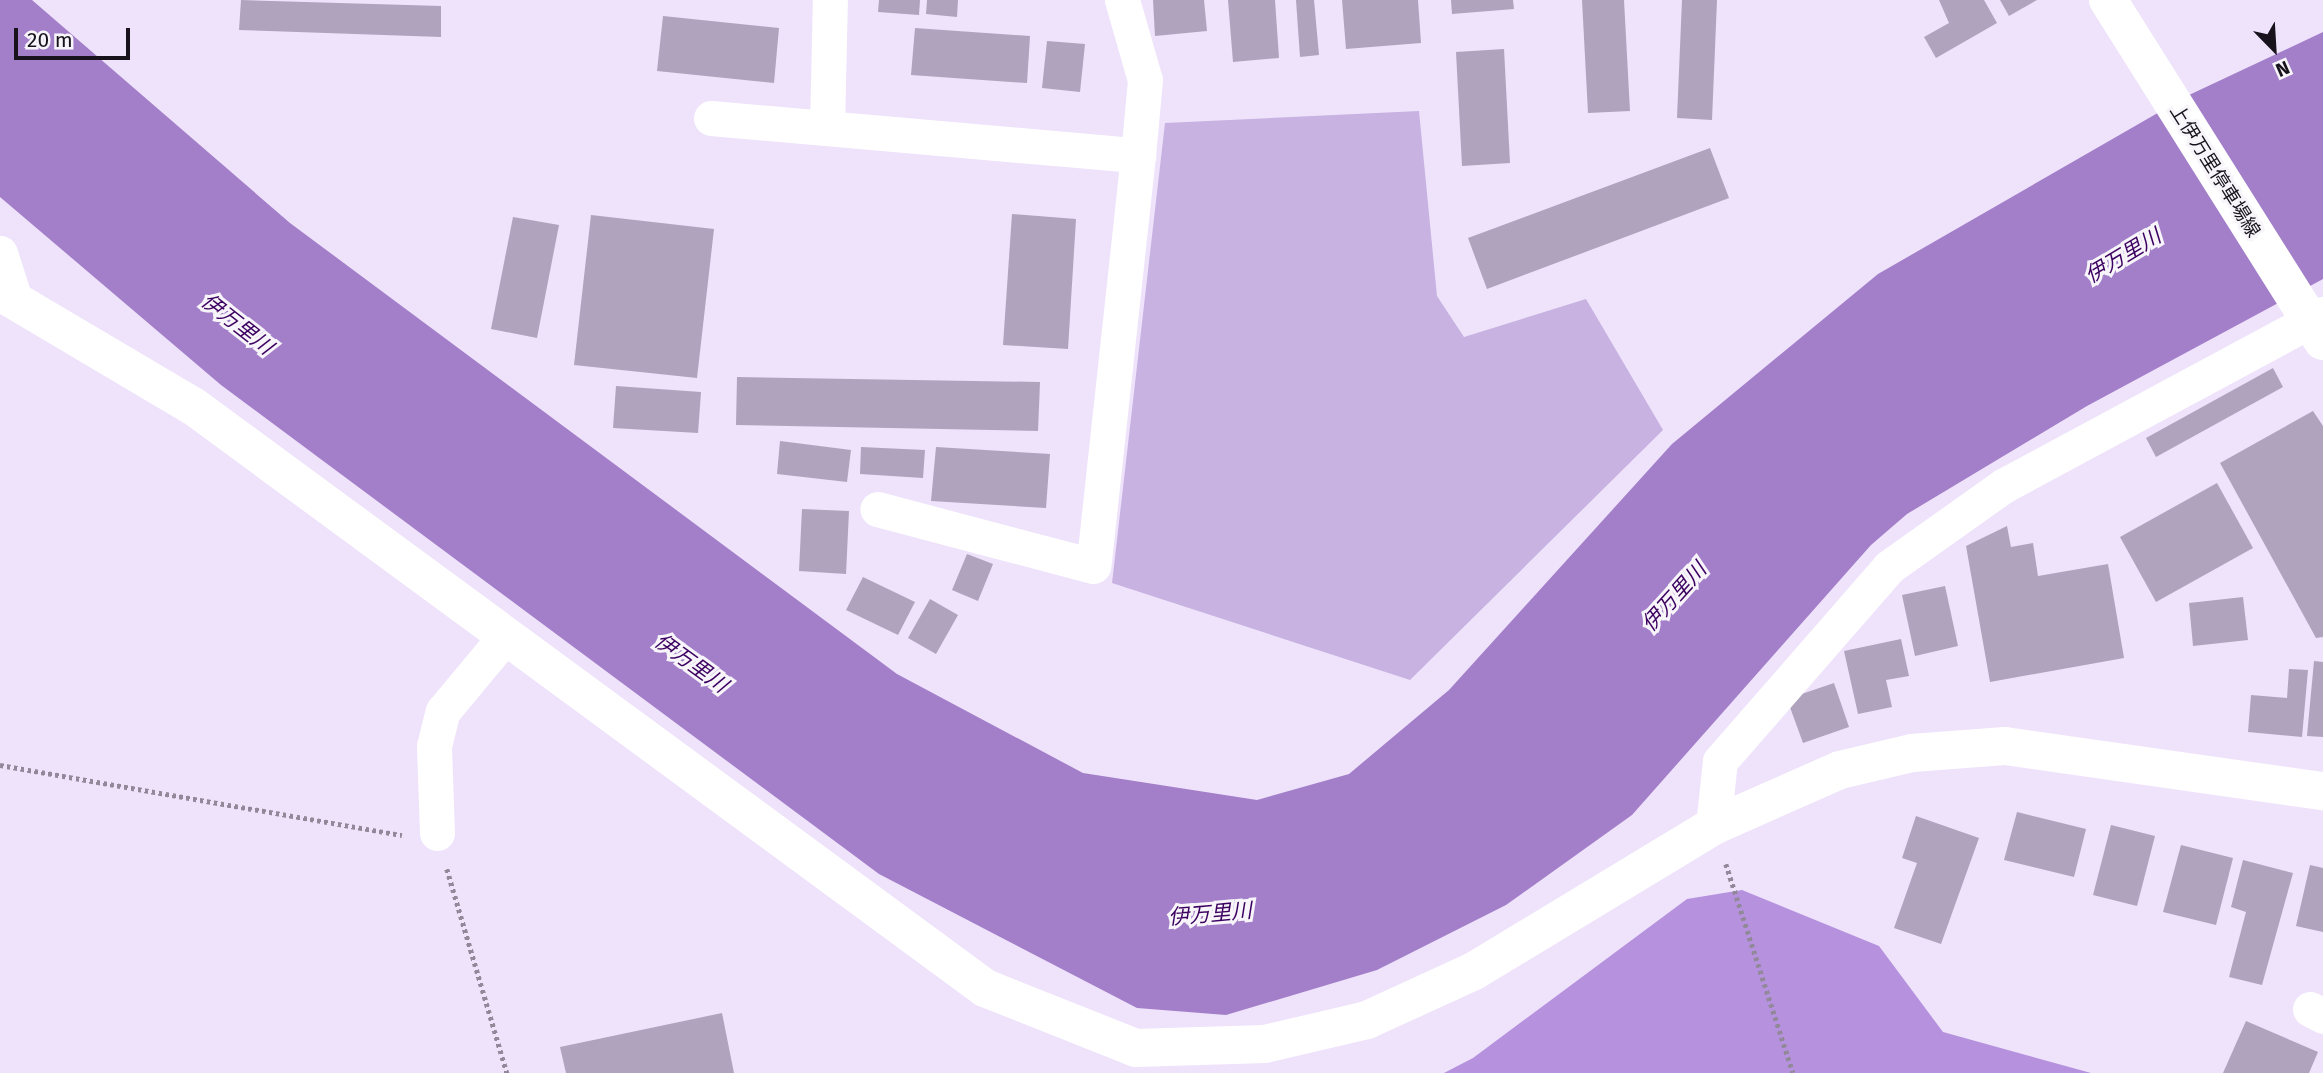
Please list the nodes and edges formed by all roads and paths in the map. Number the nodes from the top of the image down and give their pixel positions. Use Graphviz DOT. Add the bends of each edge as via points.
graph roads {
  1 [pos="830,0"];
  2 [pos="1122,0"];
  3 [pos="2108,0"];
  4 [pos="711,118"];
  5 [pos="827,128"];
  6 [pos="1138,155"];
  7 [pos="0,253"];
  8 [pos="7,294"];
  9 [pos="2318,325"];
  10 [pos="877,509"];
  11 [pos="503,639"];
  12 [pos="0,765"];
  13 [pos="2323,791"];
  14 [pos="1713,826"];
  15 [pos="437,833"];
  16 [pos="507,1073"];
  17 [pos="1793,1073"];
  1 -- 5 [label="street"];
  2 -- 6 [label="street" via="1145,80"];
  3 -- 9 [label="street, 上伊万里停車場線"];
  4 -- 5 [label="street"];
  5 -- 6 [label="street"];
  6 -- 10 [label="street" via="1093,566"];
  7 -- 8 [label="street"];
  8 -- 11 [label="street" via="193,406"];
  9 -- 14 [label="street" via="2003,486 1889,567 1720,761"];
  11 -- 14 [label="street" via="985,988 1136,1048 1265,1044 1367,1020 1474,971"];
  11 -- 15 [label="street" via="443,711 434,746"];
  12 -- 15 [label="path" via="385,836"];
  13 -- 14 [label="street" via="2005,746 1912,753 1840,770"];
  14 -- 17 [label="path"];
  15 -- 16 [label="path"];
}
